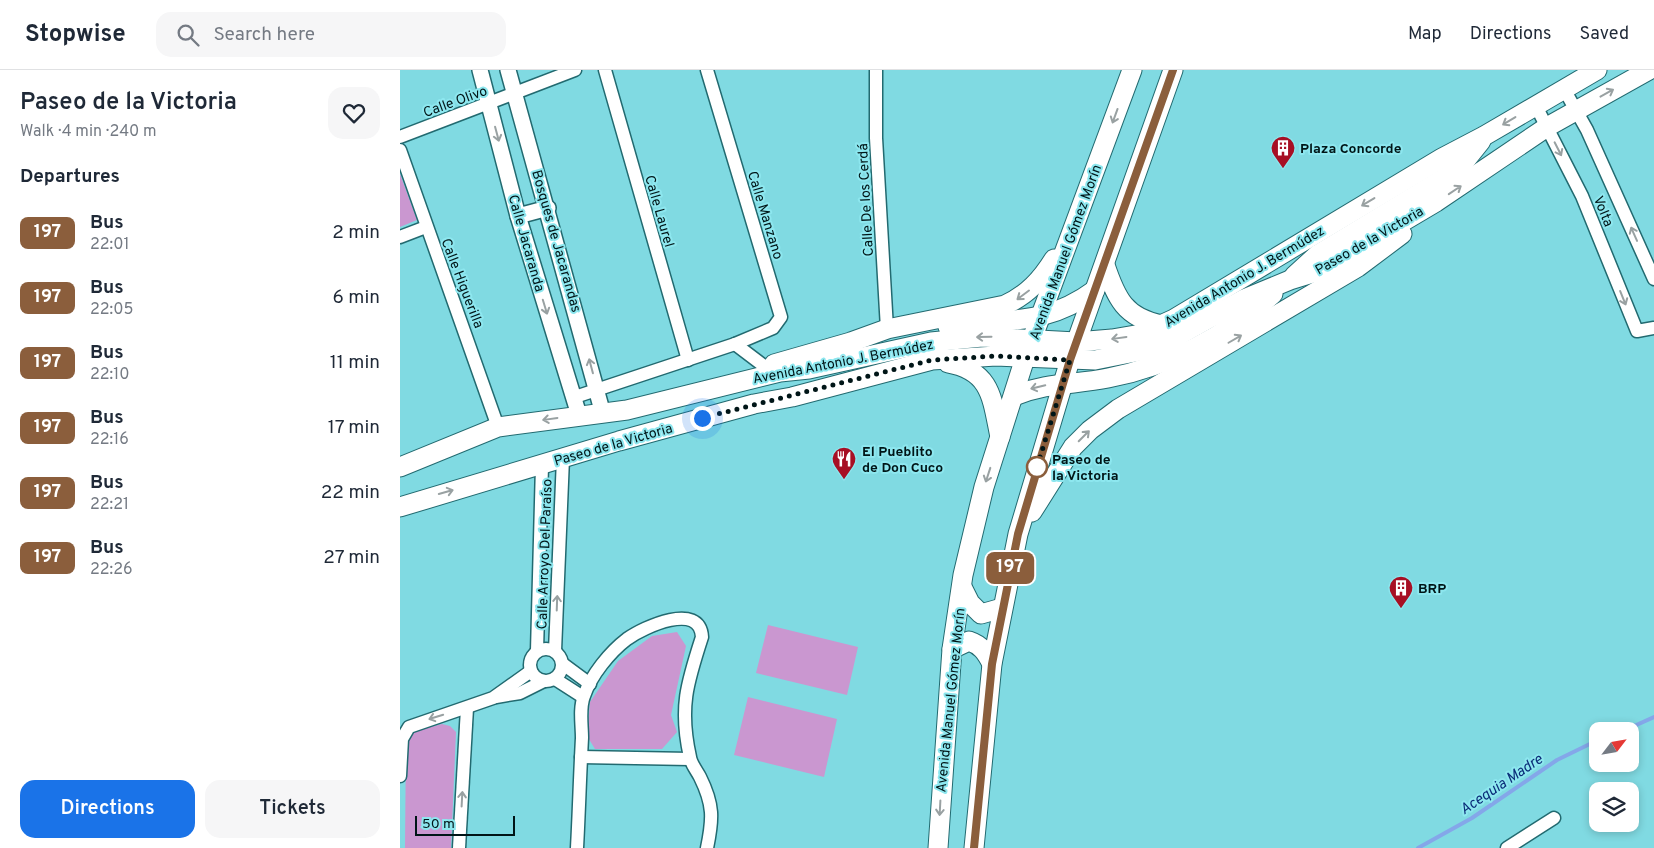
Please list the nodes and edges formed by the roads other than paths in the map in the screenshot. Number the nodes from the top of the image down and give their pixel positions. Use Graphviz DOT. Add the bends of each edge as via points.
graph roads {
  1 [pos="480,70"];
  2 [pos="508,70"];
  3 [pos="575,70"];
  4 [pos="605,70"];
  5 [pos="707,70"];
  6 [pos="876,70"];
  7 [pos="1132,70"];
  8 [pos="1173,70"];
  9 [pos="1597,70"];
  10 [pos="1649,70"];
  11 [pos="1564,89"];
  12 [pos="515,94"];
  13 [pos="489,105"];
  14 [pos="1536,106"];
  15 [pos="1577,110"];
  16 [pos="1547,127"];
  17 [pos="1484,136"];
  18 [pos="400,137"];
  19 [pos="400,150"];
  20 [pos="1436,202"];
  21 [pos="548,208"];
  22 [pos="518,216"];
  23 [pos="426,228"];
  24 [pos="1073,228"];
  25 [pos="400,237"];
  26 [pos="1105,264"];
  27 [pos="1654,279"];
  28 [pos="1290,280"];
  29 [pos="1094,290"];
  30 [pos="1040,317"];
  31 [pos="1162,325"];
  32 [pos="1654,328"];
  33 [pos="887,329"];
  34 [pos="1033,338"];
  35 [pos="1076,342"];
  36 [pos="735,344"];
  37 [pos="1025,358"];
  38 [pos="688,360"];
  39 [pos="932,360"];
  40 [pos="1070,360"];
  41 [pos="764,366"];
  42 [pos="809,369"];
  43 [pos="1064,382"];
  44 [pos="598,389"];
  45 [pos="575,396"];
  46 [pos="1014,396"];
  47 [pos="650,404"];
  48 [pos="754,404"];
  49 [pos="603,414"];
  50 [pos="579,415"];
  51 [pos="498,427"];
  52 [pos="1000,438"];
  53 [pos="563,458"];
  54 [pos="542,465"];
  55 [pos="400,466"];
  56 [pos="400,507"];
  57 [pos="1018,534"];
  58 [pos="962,586"];
  59 [pos="1002,608"];
  60 [pos="952,649"];
  61 [pos="537,651"];
  62 [pos="555,651"];
  63 [pos="563,664"];
  64 [pos="992,664"];
  65 [pos="531,672"];
  66 [pos="550,680"];
  67 [pos="590,684"];
  68 [pos="583,697"];
  69 [pos="493,698"];
  70 [pos="467,708"];
  71 [pos="581,757"];
  72 [pos="690,759"];
  73 [pos="400,776"];
  74 [pos="1554,818"];
  75 [pos="459,848"];
  76 [pos="577,848"];
  77 [pos="707,848"];
  78 [pos="938,848"];
  79 [pos="974,848"];
  80 [pos="1507,848"];
  1 -- 13 [label="street, Calle Jacaranda"];
  2 -- 12 [label="street, Bosques de Jacarandas"];
  3 -- 12 [label="street, Calle Olivo"];
  4 -- 38 [label="street, Calle Laurel"];
  5 -- 36 [label="street, Calle Manzano" via="781,317 772,328"];
  6 -- 33 [label="street, Calle De los Cerdá" via="876,138"];
  7 -- 24 [label="main road, Avenida Manuel Gómez Morín, one-way"];
  8 -- 26 [label="main road"];
  9 -- 11 [label="main road, Avenida Antonio J. Bermúdez"];
  15 -- 10 [label="main road, Paseo de la Victoria, one-way"];
  11 -- 14 [label="main road, Avenida Antonio J. Bermúdez"];
  11 -- 15 [label="street, Volta"];
  12 -- 13 [label="street, Calle Olivo"];
  12 -- 21 [label="street, Bosques de Jacarandas"];
  13 -- 18 [label="street, Calle Olivo"];
  13 -- 22 [label="street, Calle Jacaranda, one-way"];
  14 -- 16 [label="street, Volta"];
  14 -- 17 [label="main road, Avenida Antonio J. Bermúdez, one-way"];
  15 -- 16 [label="main road, Paseo de la Victoria"];
  27 -- 15 [label="street, Volta, one-way"];
  20 -- 16 [label="main road, Paseo de la Victoria, one-way"];
  16 -- 32 [label="street, Volta, one-way" via="1582,196 1637,331"];
  17 -- 28 [label="main road" via="1451,174 1316,255"];
  17 -- 31 [label="main road, Avenida Antonio J. Bermúdez, one-way"];
  19 -- 23 [label="street, Calle Higuerilla"];
  20 -- 28 [label="main road, Paseo de la Victoria" via="1316,272"];
  57 -- 20 [label="main road, one-way" via="1059,466 1090,430 1156,385 1358,267 1408,230"];
  21 -- 22 [label="street"];
  44 -- 21 [label="street, Bosques de Jacarandas, one-way"];
  22 -- 45 [label="street, Calle Jacaranda, one-way"];
  23 -- 25 [label="street"];
  23 -- 51 [label="street, Calle Higuerilla"];
  24 -- 30 [label="main road, Avenida Manuel Gómez Morín"];
  24 -- 33 [label="main road, one-way" via="1040,280 1020,298 1005,305"];
  26 -- 29 [label="main road"];
  26 -- 31 [label="main road" via="1120,302 1145,322"];
  28 -- 40 [label="main road, Paseo de la Victoria" via="1244,299 1167,342 1145,350 1123,356"];
  28 -- 43 [label="main road" via="1239,320 1173,359 1106,379"];
  29 -- 30 [label="main road" via="1079,302"];
  29 -- 35 [label="main road"];
  30 -- 34 [label="main road, Avenida Manuel Gómez Morín"];
  30 -- 42 [label="main road" via="908,335"];
  31 -- 35 [label="main road, Avenida Antonio J. Bermúdez, one-way" via="1127,337"];
  33 -- 41 [label="main road"];
  34 -- 35 [label="main road, Avenida Antonio J. Bermúdez"];
  34 -- 37 [label="main road, Avenida Manuel Gómez Morín"];
  34 -- 42 [label="main road, Avenida Antonio J. Bermúdez, one-way" via="949,340"];
  35 -- 40 [label="main road"];
  36 -- 38 [label="street, Calle Manzano"];
  36 -- 41 [label="street"];
  37 -- 39 [label="main road, Paseo de la Victoria"];
  37 -- 40 [label="main road, Paseo de la Victoria"];
  37 -- 46 [label="main road, Avenida Manuel Gómez Morín"];
  38 -- 44 [label="street, Calle Manzano"];
  39 -- 48 [label="main road, Paseo de la Victoria"];
  39 -- 52 [label="main road" via="962,366 981,378 992,399"];
  40 -- 43 [label="main road"];
  41 -- 47 [label="main road" via="680,385 662,393"];
  42 -- 47 [label="main road, Avenida Antonio J. Bermúdez" via="780,372"];
  42 -- 48 [label="main road" via="785,388"];
  43 -- 46 [label="main road, one-way"];
  43 -- 57 [label="main road"];
  44 -- 45 [label="street, Calle Manzano"];
  44 -- 49 [label="street, Bosques de Jacarandas"];
  45 -- 50 [label="street, Calle Jacaranda"];
  46 -- 52 [label="main road, Avenida Manuel Gómez Morín"];
  47 -- 49 [label="main road, Avenida Antonio J. Bermúdez"];
  48 -- 53 [label="main road, Paseo de la Victoria"];
  49 -- 50 [label="main road, Avenida Antonio J. Bermúdez"];
  50 -- 51 [label="main road, Avenida Antonio J. Bermúdez, one-way"];
  51 -- 55 [label="main road"];
  52 -- 58 [label="main road, Avenida Manuel Gómez Morín, one-way" via="984,487"];
  53 -- 54 [label="main road, Paseo de la Victoria"];
  62 -- 53 [label="street, Calle Arroyo Del Paraíso, one-way"];
  56 -- 54 [label="main road, Paseo de la Victoria, one-way"];
  54 -- 61 [label="street, Calle Arroyo Del Paraíso"];
  57 -- 59 [label="main road"];
  58 -- 59 [label="main road" via="970,603 981,614"];
  58 -- 60 [label="main road, Avenida Manuel Gómez Morín"];
  59 -- 64 [label="main road"];
  60 -- 64 [label="main road" via="969,641 977,644"];
  60 -- 78 [label="main road, Avenida Manuel Gómez Morín, one-way"];
  61 -- 62 [label="street"];
  61 -- 65 [label="street" via="531,660"];
  62 -- 63 [label="street"];
  63 -- 66 [label="street" via="562,670"];
  63 -- 67 [label="street"];
  64 -- 79 [label="main road"];
  65 -- 66 [label="street" via="539,680"];
  65 -- 69 [label="street"];
  66 -- 68 [label="street"];
  66 -- 69 [label="street" via="520,693"];
  67 -- 68 [label="street"];
  67 -- 72 [label="street" via="605,660 627,639 683,617 695,621 702,630 702,637 686,684 684,702"];
  68 -- 71 [label="street"];
  69 -- 70 [label="street"];
  70 -- 73 [label="street, one-way" via="406,729 402,739"];
  75 -- 70 [label="street, one-way"];
  71 -- 72 [label="street"];
  71 -- 76 [label="street"];
  72 -- 77 [label="street" via="711,806 713,822"];
  74 -- 80 [label="street"];
}
